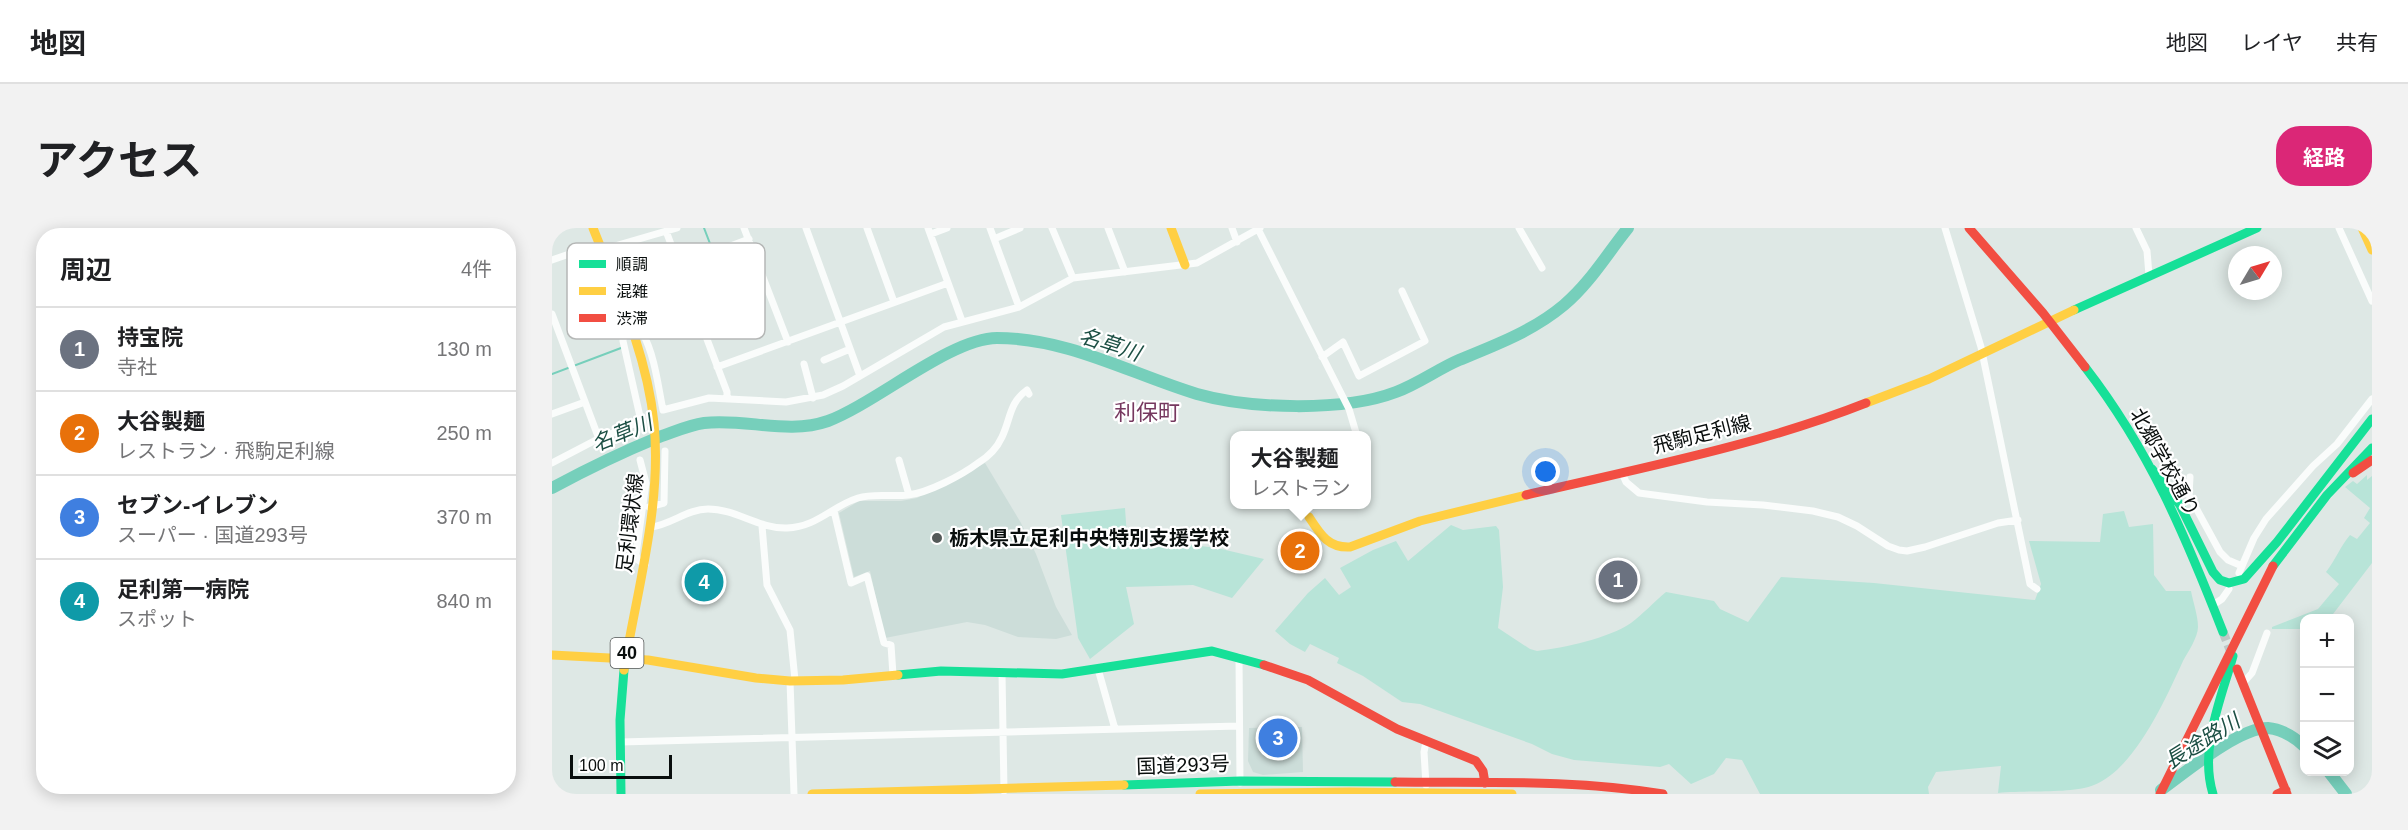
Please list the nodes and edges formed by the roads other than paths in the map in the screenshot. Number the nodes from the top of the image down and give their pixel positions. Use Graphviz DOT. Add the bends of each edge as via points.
graph roads {
  1 [pos="593,228"];
  2 [pos="677,228"];
  3 [pos="744,228"];
  4 [pos="806,228"];
  5 [pos="867,228"];
  6 [pos="947,228"];
  7 [pos="990,228"];
  8 [pos="1020,228"];
  9 [pos="1052,228"];
  10 [pos="1108,228"];
  11 [pos="1171,228"];
  12 [pos="1232,228"];
  13 [pos="1519,228"];
  14 [pos="1945,228"];
  15 [pos="1969,228"];
  16 [pos="2136,228"];
  17 [pos="2257,228"];
  18 [pos="2339,228"];
  19 [pos="2362,228"];
  20 [pos="1259,229"];
  21 [pos="666,231"];
  22 [pos="929,231"];
  23 [pos="994,238"];
  24 [pos="749,239"];
  25 [pos="1237,242"];
  26 [pos="598,243"];
  27 [pos="625,243"];
  28 [pos="670,243"];
  29 [pos="738,243"];
  30 [pos="751,243"];
  31 [pos="2372,250"];
  32 [pos="567,255"];
  33 [pos="552,260"];
  34 [pos="1185,265"];
  35 [pos="1542,268"];
  36 [pos="1125,272"];
  37 [pos="2149,275"];
  38 [pos="1073,278"];
  39 [pos="765,281"];
  40 [pos="948,283"];
  41 [pos="1402,291"];
  42 [pos="2372,301"];
  43 [pos="894,302"];
  44 [pos="1019,307"];
  45 [pos="552,314"];
  46 [pos="962,321"];
  47 [pos="841,322"];
  48 [pos="2051,322"];
  49 [pos="555,332"];
  50 [pos="623,339"];
  51 [pos="633,339"];
  52 [pos="645,339"];
  53 [pos="706,339"];
  54 [pos="788,342"];
  55 [pos="850,349"];
  56 [pos="1982,354"];
  57 [pos="1322,357"];
  58 [pos="824,360"];
  59 [pos="804,364"];
  60 [pos="717,367"];
  61 [pos="860,376"];
  62 [pos="1029,394"];
  63 [pos="813,398"];
  64 [pos="727,399"];
  65 [pos="2372,399"];
  66 [pos="585,402"];
  67 [pos="552,414"];
  68 [pos="2372,419"];
  69 [pos="1356,431"];
  70 [pos="599,439"];
  71 [pos="2372,439"];
  72 [pos="2372,448"];
  73 [pos="665,451"];
  74 [pos="640,460"];
  75 [pos="899,460"];
  76 [pos="2372,460"];
  77 [pos="552,463"];
  78 [pos="2152,468"];
  79 [pos="2335,469"];
  80 [pos="1622,472"];
  81 [pos="2190,477"];
  82 [pos="2336,484"];
  83 [pos="909,495"];
  84 [pos="644,508"];
  85 [pos="834,511"];
  86 [pos="1308,517"];
  87 [pos="2018,520"];
  88 [pos="762,526"];
  89 [pos="651,527"];
  90 [pos="2277,542"];
  91 [pos="645,565"];
  92 [pos="2037,589"];
  93 [pos="2229,589"];
  94 [pos="2212,604"];
  95 [pos="2223,632"];
  96 [pos="2266,633"];
  97 [pos="2239,635"];
  98 [pos="552,655"];
  99 [pos="1239,657"];
  100 [pos="626,658"];
  101 [pos="1098,669"];
  102 [pos="2237,669"];
  103 [pos="1002,673"];
  104 [pos="893,675"];
  105 [pos="792,681"];
  106 [pos="2243,683"];
  107 [pos="1239,726"];
  108 [pos="1114,729"];
  109 [pos="1001,732"];
  110 [pos="792,737"];
  111 [pos="620,742"];
  112 [pos="1426,742"];
  113 [pos="2169,768"];
  114 [pos="1240,781"];
  115 [pos="1426,781"];
  116 [pos="1485,783"];
  117 [pos="1004,791"];
  118 [pos="1241,793"];
  119 [pos="1426,793"];
  120 [pos="2283,793"];
  121 [pos="621,794"];
  122 [pos="794,794"];
  123 [pos="812,794"];
  124 [pos="1200,794"];
  125 [pos="1512,794"];
  126 [pos="1663,794"];
  127 [pos="2153,794"];
  128 [pos="2160,794"];
  129 [pos="2213,794"];
  1 -- 26 [label="main road, 足利環状線 / 40"];
  2 -- 21 [label="street"];
  3 -- 24 [label="street"];
  4 -- 47 [label="street"];
  5 -- 43 [label="street"];
  6 -- 22 [label="street"];
  7 -- 23 [label="street"];
  8 -- 23 [label="street"];
  9 -- 38 [label="street"];
  10 -- 36 [label="street"];
  11 -- 34 [label="main road"];
  12 -- 25 [label="street"];
  13 -- 35 [label="street"];
  14 -- 56 [label="street"];
  15 -- 48 [label="main road"];
  16 -- 37 [label="street" via="2147,251"];
  17 -- 37 [label="main road, 飛駒足利線"];
  18 -- 42 [label="street"];
  19 -- 31 [label="main road"];
  20 -- 25 [label="street"];
  20 -- 57 [label="street"];
  21 -- 27 [label="street"];
  21 -- 28 [label="street"];
  22 -- 40 [label="street"];
  23 -- 44 [label="street"];
  24 -- 29 [label="street"];
  24 -- 30 [label="street"];
  25 -- 34 [label="street" via="1197,263"];
  32 -- 33 [label="street"];
  34 -- 36 [label="street"];
  36 -- 38 [label="street"];
  37 -- 48 [label="main road, 飛駒足利線"];
  38 -- 44 [label="street"];
  39 -- 54 [label="street"];
  40 -- 43 [label="street"];
  40 -- 46 [label="street"];
  41 -- 57 [label="street" via="1425,341 1359,376 1343,342"];
  43 -- 47 [label="street"];
  44 -- 46 [label="street"];
  45 -- 49 [label="street"];
  46 -- 61 [label="street" via="944,327"];
  47 -- 54 [label="street"];
  47 -- 55 [label="street"];
  48 -- 56 [label="main road, 飛駒足利線"];
  48 -- 78 [label="main road, 北郷学校通り" via="2115,409"];
  49 -- 66 [label="street"];
  50 -- 70 [label="street" via="641,421"];
  51 -- 89 [label="main road, 足利環状線 / 40" via="654,427 656,466"];
  52 -- 64 [label="street" via="663,410 701,399"];
  53 -- 60 [label="street"];
  54 -- 60 [label="street"];
  55 -- 58 [label="street"];
  55 -- 61 [label="street"];
  56 -- 80 [label="main road, 飛駒足利線" via="1833,417"];
  56 -- 87 [label="street"];
  57 -- 69 [label="street"];
  59 -- 63 [label="street"];
  60 -- 64 [label="street"];
  61 -- 63 [label="street"];
  62 -- 83 [label="street" via="1027,390 1012,404 1003,435 986,458 920,494"];
  63 -- 64 [label="street" via="776,402"];
  65 -- 81 [label="street" via="2337,444 2266,519 2241,570 2220,552 2189,495"];
  66 -- 67 [label="street"];
  66 -- 70 [label="street"];
  68 -- 79 [label="main road"];
  70 -- 77 [label="street"];
  71 -- 79 [label="main road"];
  72 -- 82 [label="main road"];
  73 -- 84 [label="street" via="664,503"];
  74 -- 84 [label="street" via="646,483"];
  75 -- 83 [label="street"];
  76 -- 82 [label="main road"];
  78 -- 90 [label="main road" via="2179,502 2220,580 2234,583 2244,579"];
  78 -- 94 [label="main road, 北郷学校通り" via="2195,557"];
  79 -- 90 [label="main road"];
  80 -- 86 [label="main road, 飛駒足利線" via="1420,521 1350,547 1331,545"];
  80 -- 87 [label="street" via="1639,494 1813,511 1838,517 1888,546 1907,551"];
  82 -- 97 [label="main road" via="2271,569"];
  83 -- 85 [label="street" via="859,497"];
  84 -- 91 [label="street" via="636,554"];
  85 -- 88 [label="street" via="811,523 788,528"];
  85 -- 104 [label="street" via="851,583 867,576 884,644 891,645"];
  87 -- 92 [label="street" via="2030,584"];
  88 -- 89 [label="street" via="706,509"];
  88 -- 105 [label="street" via="767,585 790,630"];
  89 -- 91 [label="main road, 足利環状線 / 40"];
  90 -- 113 [label="main road"];
  91 -- 100 [label="main road, 足利環状線 / 40"];
  93 -- 94 [label="street"];
  94 -- 95 [label="main road, 北郷学校通り"];
  96 -- 106 [label="street" via="2252,673"];
  97 -- 113 [label="main road"];
  97 -- 129 [label="main road" via="2211,743 2207,773"];
  98 -- 100 [label="main road"];
  99 -- 101 [label="main road" via="1202,651"];
  99 -- 107 [label="street"];
  99 -- 112 [label="main road" via="1308,680"];
  100 -- 105 [label="main road"];
  100 -- 111 [label="main road, 足利環状線 / 40"];
  101 -- 103 [label="main road" via="1062,674"];
  101 -- 108 [label="street"];
  102 -- 106 [label="main road"];
  103 -- 104 [label="main road" via="941,671"];
  103 -- 109 [label="street"];
  104 -- 105 [label="main road"];
  105 -- 110 [label="street"];
  106 -- 120 [label="main road"];
  107 -- 108 [label="street"];
  107 -- 114 [label="street"];
  108 -- 109 [label="street"];
  109 -- 110 [label="street"];
  109 -- 117 [label="street"];
  110 -- 111 [label="street"];
  110 -- 122 [label="street"];
  111 -- 121 [label="main road, 足利環状線 / 40"];
  112 -- 115 [label="street"];
  112 -- 116 [label="main road" via="1476,760"];
  113 -- 127 [label="main road"];
  113 -- 128 [label="main road"];
  114 -- 115 [label="main road, 国道293号"];
  114 -- 117 [label="main road, 国道293号"];
  114 -- 118 [label="street"];
  115 -- 116 [label="main road, 国道293号"];
  115 -- 119 [label="street"];
  116 -- 126 [label="main road, 国道293号" via="1603,786"];
  117 -- 123 [label="main road, 国道293号"];
  118 -- 119 [label="main road, 国道293号"];
  118 -- 124 [label="main road, 国道293号"];
  119 -- 125 [label="main road, 国道293号"];
}
